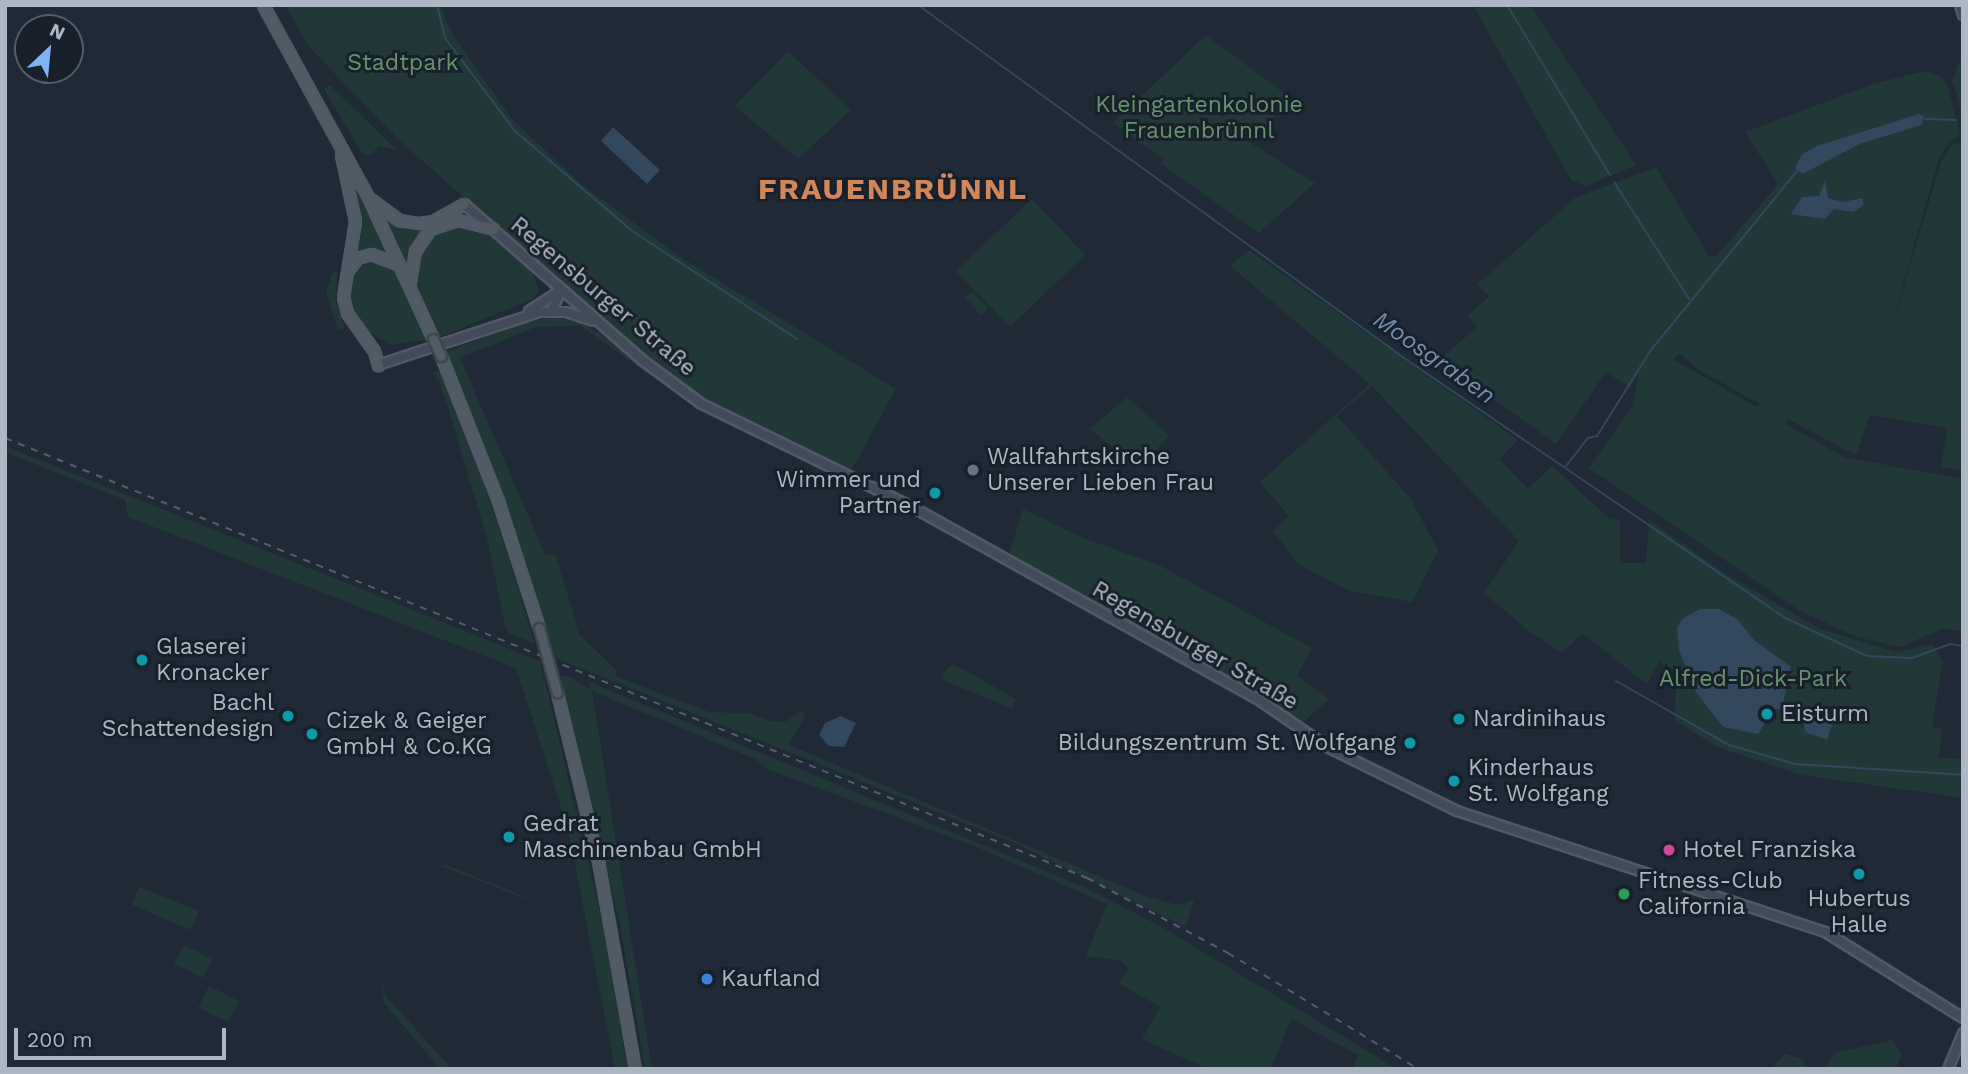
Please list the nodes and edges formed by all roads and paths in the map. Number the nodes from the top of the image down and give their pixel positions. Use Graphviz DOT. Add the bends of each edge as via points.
graph roads {
  1 [pos="263,5"];
  2 [pos="1960,5"];
  3 [pos="1963,15"];
  4 [pos="331,127"];
  5 [pos="368,197"];
  6 [pos="464,204"];
  7 [pos="458,220"];
  8 [pos="493,229"];
  9 [pos="400,265"];
  10 [pos="344,278"];
  11 [pos="409,284"];
  12 [pos="561,290"];
  13 [pos="552,311"];
  14 [pos="523,316"];
  15 [pos="602,325"];
  16 [pos="378,365"];
  17 [pos="1963,1018"];
  18 [pos="1963,1033"];
  19 [pos="635,1068"];
  20 [pos="1948,1069"];
  1 -- 4 [label="main road"];
  2 -- 3 [label="street"];
  4 -- 5 [label="main road"];
  4 -- 10 [label="main road" via="355,209"];
  5 -- 6 [label="main road" via="391,215 418,223 433,221"];
  5 -- 9 [label="main road"];
  6 -- 7 [label="main road"];
  6 -- 8 [label="street, Regensburger Straße"];
  7 -- 8 [label="main road"];
  7 -- 11 [label="main road" via="424,235 415,251"];
  8 -- 12 [label="street, Regensburger Straße"];
  9 -- 10 [label="main road" via="379,254 368,254 352,262"];
  9 -- 11 [label="main road"];
  10 -- 16 [label="main road" via="347,313"];
  11 -- 19 [label="main road, bridge" via="498,501 539,628 598,861"];
  12 -- 13 [label="street"];
  12 -- 14 [label="street"];
  12 -- 15 [label="street, Regensburger Straße"];
  13 -- 14 [label="street"];
  13 -- 15 [label="street"];
  14 -- 16 [label="street"];
  15 -- 17 [label="street, Regensburger Straße" via="702,404 914,508 1256,698 1355,761 1457,811 1827,933"];
  18 -- 20 [label="street"];
}
